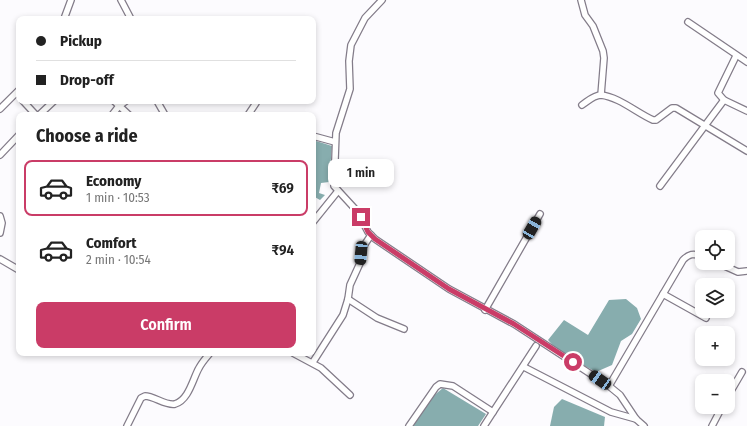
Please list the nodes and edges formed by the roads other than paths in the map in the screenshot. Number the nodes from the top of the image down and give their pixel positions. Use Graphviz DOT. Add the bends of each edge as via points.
graph roads {
  1 [pos="71,0"];
  2 [pos="121,0"];
  3 [pos="382,0"];
  4 [pos="581,0"];
  5 [pos="65,16"];
  6 [pos="129,16"];
  7 [pos="688,22"];
  8 [pos="736,56"];
  9 [pos="747,62"];
  10 [pos="16,95"];
  11 [pos="601,95"];
  12 [pos="724,100"];
  13 [pos="26,104"];
  14 [pos="51,104"];
  15 [pos="122,104"];
  16 [pos="582,105"];
  17 [pos="119,106"];
  18 [pos="0,108"];
  19 [pos="747,111"];
  20 [pos="33,112"];
  21 [pos="43,112"];
  22 [pos="114,112"];
  23 [pos="126,112"];
  24 [pos="705,126"];
  25 [pos="316,137"];
  26 [pos="16,138"];
  27 [pos="335,142"];
  28 [pos="747,151"];
  29 [pos="0,155"];
  30 [pos="660,186"];
  31 [pos="338,191"];
  32 [pos="540,214"];
  33 [pos="0,216"];
  34 [pos="316,218"];
  35 [pos="0,233"];
  36 [pos="371,235"];
  37 [pos="695,254"];
  38 [pos="0,259"];
  39 [pos="16,268"];
  40 [pos="734,270"];
  41 [pos="747,271"];
  42 [pos="664,294"];
  43 [pos="348,299"];
  44 [pos="485,310"];
  45 [pos="695,312"];
  46 [pos="404,329"];
  47 [pos="536,346"];
  48 [pos="207,356"];
  49 [pos="300,356"];
  50 [pos="313,362"];
  51 [pos="524,367"];
  52 [pos="742,372"];
  53 [pos="735,384"];
  54 [pos="609,386"];
  55 [pos="350,395"];
  56 [pos="493,412"];
  57 [pos="718,414"];
  58 [pos="636,419"];
  59 [pos="127,426"];
  60 [pos="409,426"];
  61 [pos="484,426"];
  62 [pos="644,426"];
  63 [pos="712,426"];
  1 -- 5 [label="street"];
  2 -- 6 [label="street"];
  3 -- 27 [label="street" via="365,18 351,45 350,89"];
  4 -- 11 [label="street" via="585,15 593,26 603,51"];
  7 -- 8 [label="street"];
  8 -- 9 [label="street"];
  8 -- 12 [label="street" via="719,89 719,96"];
  10 -- 18 [label="street"];
  11 -- 16 [label="street"];
  11 -- 24 [label="street" via="653,120 672,108 681,110"];
  12 -- 19 [label="street"];
  12 -- 24 [label="street"];
  13 -- 20 [label="street"];
  14 -- 21 [label="street"];
  15 -- 17 [label="street"];
  17 -- 22 [label="street"];
  17 -- 23 [label="street"];
  24 -- 28 [label="street"];
  24 -- 30 [label="street"];
  25 -- 27 [label="street"];
  26 -- 29 [label="street"];
  27 -- 31 [label="street" via="333,182"];
  31 -- 34 [label="street"];
  31 -- 36 [label="street" via="357,211"];
  32 -- 44 [label="street"];
  33 -- 35 [label="street"];
  36 -- 43 [label="street" via="363,247"];
  36 -- 44 [label="street" via="449,289"];
  37 -- 42 [label="street" via="688,255"];
  38 -- 39 [label="street"];
  40 -- 41 [label="street"];
  42 -- 45 [label="street"];
  42 -- 54 [label="street"];
  43 -- 46 [label="street" via="377,318"];
  43 -- 50 [label="street" via="343,315"];
  44 -- 54 [label="street" via="514,324"];
  47 -- 51 [label="street"];
  48 -- 59 [label="street" via="201,363 187,393 180,400 175,404 145,396 141,398"];
  49 -- 50 [label="street"];
  50 -- 55 [label="street"];
  51 -- 56 [label="street"];
  51 -- 58 [label="street" via="610,412"];
  52 -- 53 [label="street"];
  54 -- 58 [label="street" via="620,395"];
  56 -- 60 [label="street" via="453,386 440,384"];
  56 -- 61 [label="street"];
  57 -- 63 [label="street"];
  58 -- 62 [label="street"];
}
